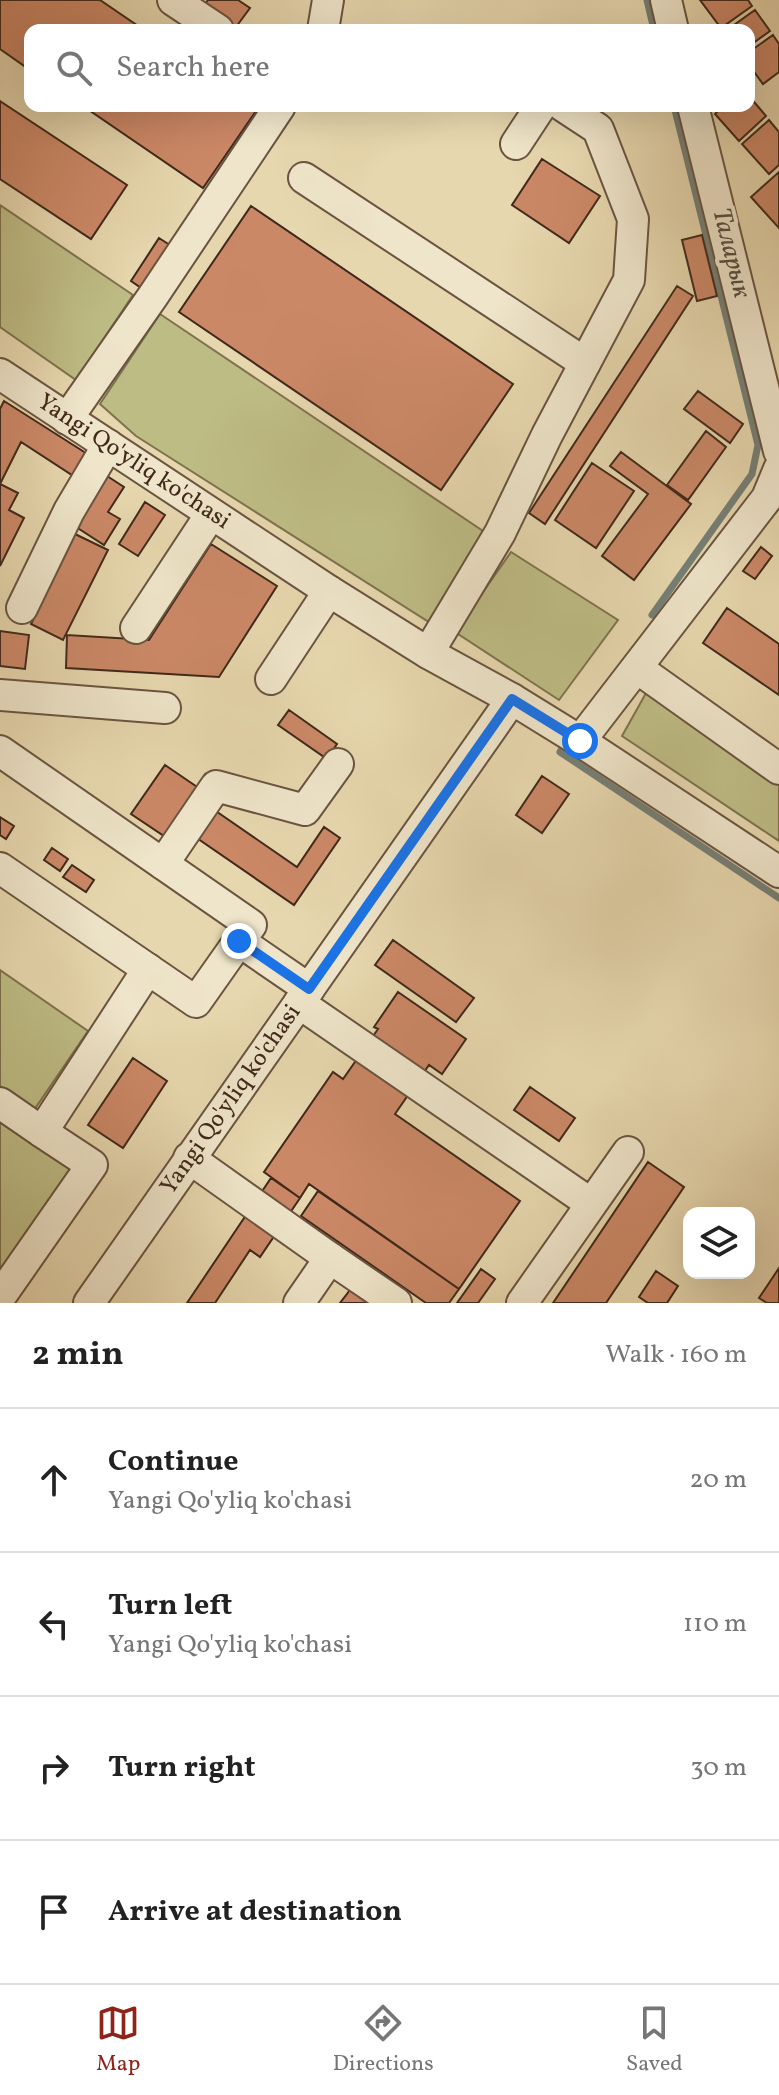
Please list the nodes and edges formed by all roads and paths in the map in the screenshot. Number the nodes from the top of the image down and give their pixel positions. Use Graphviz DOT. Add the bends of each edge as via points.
graph roads {
  1 [pos="173,0"];
  2 [pos="328,0"];
  3 [pos="666,0"];
  4 [pos="209,24"];
  5 [pos="324,24"];
  6 [pos="672,24"];
  7 [pos="276,112"];
  8 [pos="537,112"];
  9 [pos="572,112"];
  10 [pos="694,112"];
  11 [pos="516,144"];
  12 [pos="304,178"];
  13 [pos="585,363"];
  14 [pos="0,374"];
  15 [pos="67,419"];
  16 [pos="108,445"];
  17 [pos="779,451"];
  18 [pos="779,469"];
  19 [pos="773,502"];
  20 [pos="211,514"];
  21 [pos="329,591"];
  22 [pos="22,608"];
  23 [pos="136,628"];
  24 [pos="428,653"];
  25 [pos="637,668"];
  26 [pos="271,679"];
  27 [pos="0,695"];
  28 [pos="512,699"];
  29 [pos="165,708"];
  30 [pos="580,741"];
  31 [pos="0,751"];
  32 [pos="338,764"];
  33 [pos="779,769"];
  34 [pos="163,864"];
  35 [pos="1,872"];
  36 [pos="779,872"];
  37 [pos="239,941"];
  38 [pos="148,969"];
  39 [pos="304,996"];
  40 [pos="0,1103"];
  41 [pos="42,1132"];
  42 [pos="628,1152"];
  43 [pos="189,1158"];
  44 [pos="590,1203"];
  45 [pos="330,1258"];
  46 [pos="0,1297"];
  47 [pos="89,1303"];
  48 [pos="299,1303"];
  49 [pos="396,1303"];
  50 [pos="522,1303"];
  1 -- 4 [label="street"];
  2 -- 5 [label="street"];
  3 -- 6 [label="street"];
  7 -- 15 [label="street"];
  8 -- 11 [label="street"];
  9 -- 13 [label="street" via="598,129 633,219 629,280"];
  10 -- 17 [label="street"];
  12 -- 13 [label="street"];
  13 -- 24 [label="street" via="500,533"];
  14 -- 15 [label="street, Yangi Qo'yliq ko'chasi"];
  15 -- 16 [label="street, Yangi Qo'yliq ko'chasi"];
  16 -- 20 [label="street, Yangi Qo'yliq ko'chasi"];
  16 -- 22 [label="street"];
  18 -- 19 [label="street"];
  19 -- 25 [label="street"];
  20 -- 21 [label="street, Yangi Qo'yliq ko'chasi"];
  20 -- 23 [label="street"];
  21 -- 24 [label="street, Yangi Qo'yliq ko'chasi"];
  21 -- 26 [label="street"];
  24 -- 28 [label="street, Yangi Qo'yliq ko'chasi"];
  25 -- 30 [label="street"];
  25 -- 33 [label="street"];
  27 -- 29 [label="street"];
  28 -- 30 [label="street, Yangi Qo'yliq ko'chasi"];
  28 -- 39 [label="street, Yangi Qo'yliq ko'chasi"];
  30 -- 36 [label="street, Yangi Qo'yliq ko'chasi"];
  31 -- 34 [label="street"];
  32 -- 34 [label="street" via="305,810 216,786"];
  34 -- 37 [label="street" via="251,925"];
  35 -- 38 [label="street"];
  37 -- 38 [label="street" via="196,1002"];
  37 -- 39 [label="street"];
  38 -- 41 [label="street"];
  39 -- 43 [label="street, Yangi Qo'yliq ko'chasi"];
  39 -- 44 [label="street"];
  40 -- 41 [label="street"];
  41 -- 46 [label="street" via="92,1165"];
  42 -- 44 [label="street"];
  43 -- 45 [label="street"];
  43 -- 47 [label="street, Yangi Qo'yliq ko'chasi"];
  44 -- 50 [label="street"];
  45 -- 48 [label="street"];
  45 -- 49 [label="street"];
}
